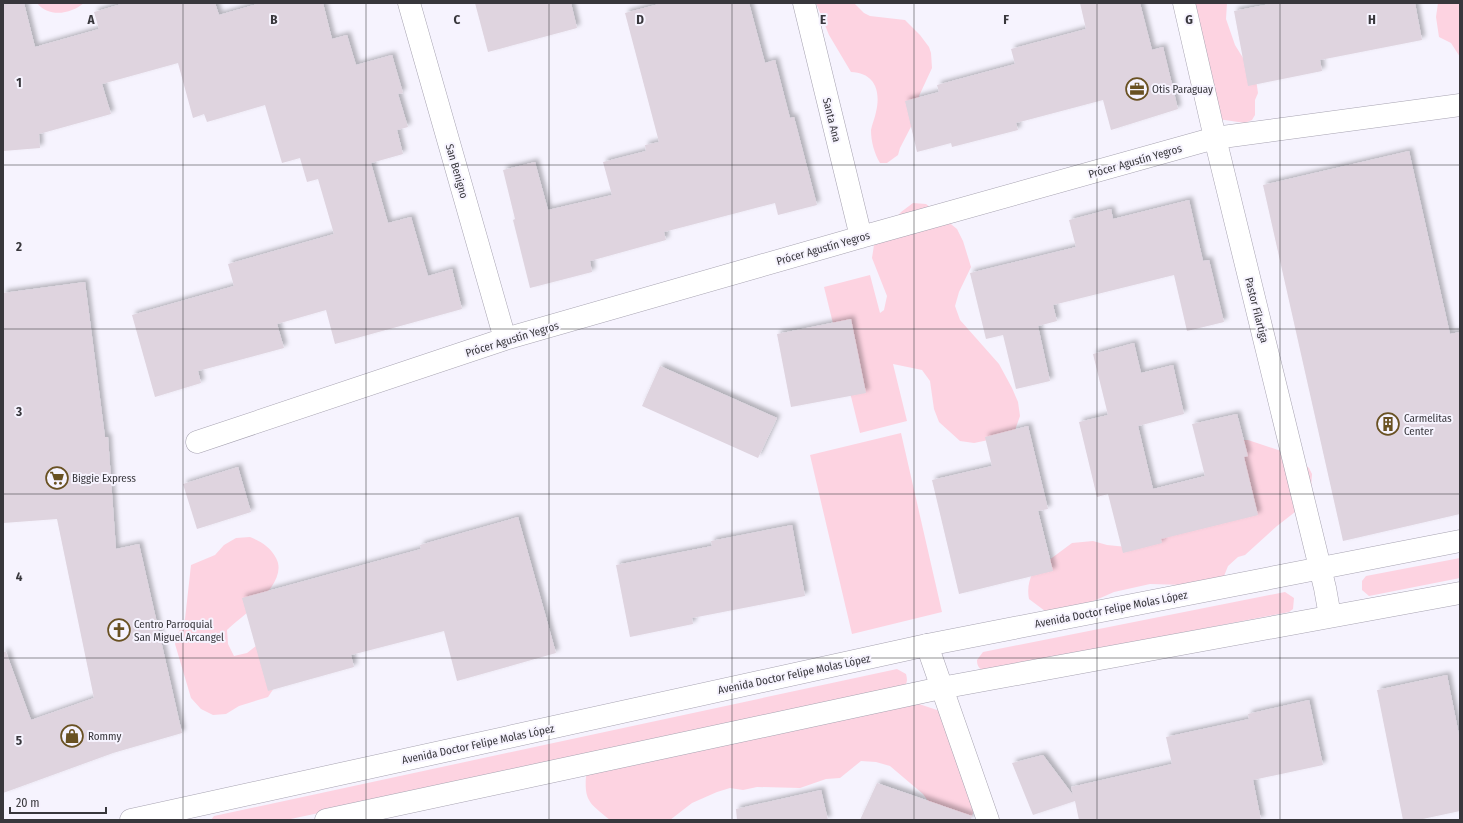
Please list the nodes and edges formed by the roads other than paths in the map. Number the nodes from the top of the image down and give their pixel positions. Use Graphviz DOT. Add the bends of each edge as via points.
graph roads {
  1 [pos="409,3"];
  2 [pos="804,3"];
  3 [pos="1184,3"];
  4 [pos="1460,105"];
  5 [pos="1215,138"];
  6 [pos="861,237"];
  7 [pos="505,340"];
  8 [pos="197,442"];
  9 [pos="1460,541"];
  10 [pos="1320,568"];
  11 [pos="1460,593"];
  12 [pos="1330,616"];
  13 [pos="927,645"];
  14 [pos="941,688"];
  15 [pos="168,817"];
  16 [pos="131,820"];
  17 [pos="326,820"];
  18 [pos="988,820"];
  1 -- 7 [label="street, San Benigno"];
  2 -- 6 [label="street, Santa Ana"];
  3 -- 5 [label="street, Pastor Filartiga"];
  4 -- 5 [label="street, Prócer Agustín Yegros"];
  5 -- 6 [label="street, Prócer Agustín Yegros"];
  5 -- 10 [label="street, Pastor Filartiga"];
  6 -- 7 [label="street, Prócer Agustín Yegros"];
  7 -- 8 [label="street, Prócer Agustín Yegros"];
  9 -- 10 [label="street, Avenida Doctor Felipe Molas López"];
  10 -- 12 [label="street, Pastor Filartiga"];
  10 -- 13 [label="street, Avenida Doctor Felipe Molas López"];
  11 -- 12 [label="street"];
  12 -- 14 [label="street"];
  13 -- 14 [label="street"];
  13 -- 15 [label="street, Avenida Doctor Felipe Molas López"];
  14 -- 17 [label="street"];
  14 -- 18 [label="street"];
  15 -- 16 [label="street, Avenida Doctor Felipe Molas López"];
}
